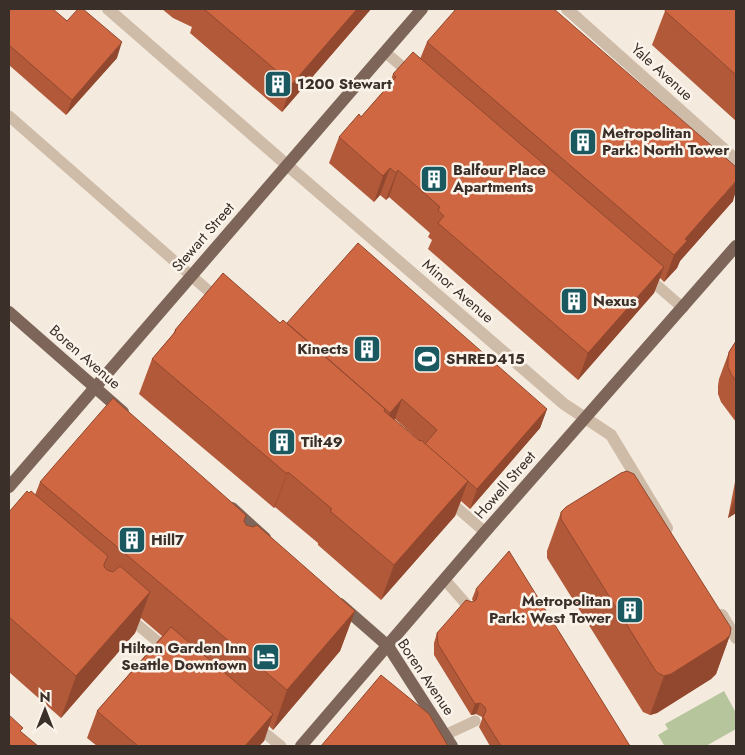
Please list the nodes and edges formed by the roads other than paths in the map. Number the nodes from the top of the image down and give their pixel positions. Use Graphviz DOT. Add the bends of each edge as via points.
graph roads {
  1 [pos="108,9"];
  2 [pos="422,9"];
  3 [pos="567,9"];
  4 [pos="385,52"];
  5 [pos="421,82"];
  6 [pos="9,116"];
  7 [pos="736,160"];
  8 [pos="287,165"];
  9 [pos="736,246"];
  10 [pos="640,271"];
  11 [pos="191,275"];
  12 [pos="227,307"];
  13 [pos="682,308"];
  14 [pos="9,312"];
  15 [pos="95,387"];
  16 [pos="585,418"];
  17 [pos="132,419"];
  18 [pos="9,487"];
  19 [pos="436,490"];
  20 [pos="220,497"];
  21 [pos="485,532"];
  22 [pos="674,539"];
  23 [pos="274,546"];
  24 [pos="444,580"];
  25 [pos="334,599"];
  26 [pos="467,605"];
  27 [pos="716,605"];
  28 [pos="119,609"];
  29 [pos="736,638"];
  30 [pos="388,646"];
  31 [pos="179,660"];
  32 [pos="247,718"];
  33 [pos="475,721"];
  34 [pos="448,741"];
  35 [pos="281,746"];
  36 [pos="301,746"];
  1 -- 8 [label="street, Minor Avenue"];
  2 -- 4 [label="main road, Stewart Street"];
  3 -- 7 [label="street, Yale Avenue"];
  4 -- 5 [label="lane"];
  4 -- 8 [label="main road, Stewart Street"];
  6 -- 11 [label="lane"];
  8 -- 11 [label="main road, Stewart Street"];
  8 -- 16 [label="street, Minor Avenue" via="564,404"];
  9 -- 13 [label="main road, Howell Street"];
  10 -- 13 [label="lane"];
  11 -- 12 [label="lane"];
  11 -- 15 [label="main road, Stewart Street"];
  13 -- 16 [label="main road, Howell Street"];
  14 -- 15 [label="main road, Boren Avenue"];
  15 -- 17 [label="main road, Boren Avenue"];
  15 -- 18 [label="main road, Stewart Street"];
  16 -- 21 [label="main road, Howell Street"];
  16 -- 22 [label="street, Minor Avenue" via="611,435"];
  19 -- 21 [label="lane"];
  20 -- 23 [label="main road" via="258,537"];
  21 -- 24 [label="main road, Howell Street"];
  24 -- 26 [label="lane"];
  24 -- 30 [label="main road, Howell Street"];
  25 -- 30 [label="main road, Boren Avenue"];
  27 -- 29 [label="street"];
  28 -- 31 [label="lane"];
  30 -- 34 [label="main road, Boren Avenue"];
  30 -- 36 [label="main road, Howell Street"];
  32 -- 35 [label="lane"];
  33 -- 34 [label="lane"];
}
